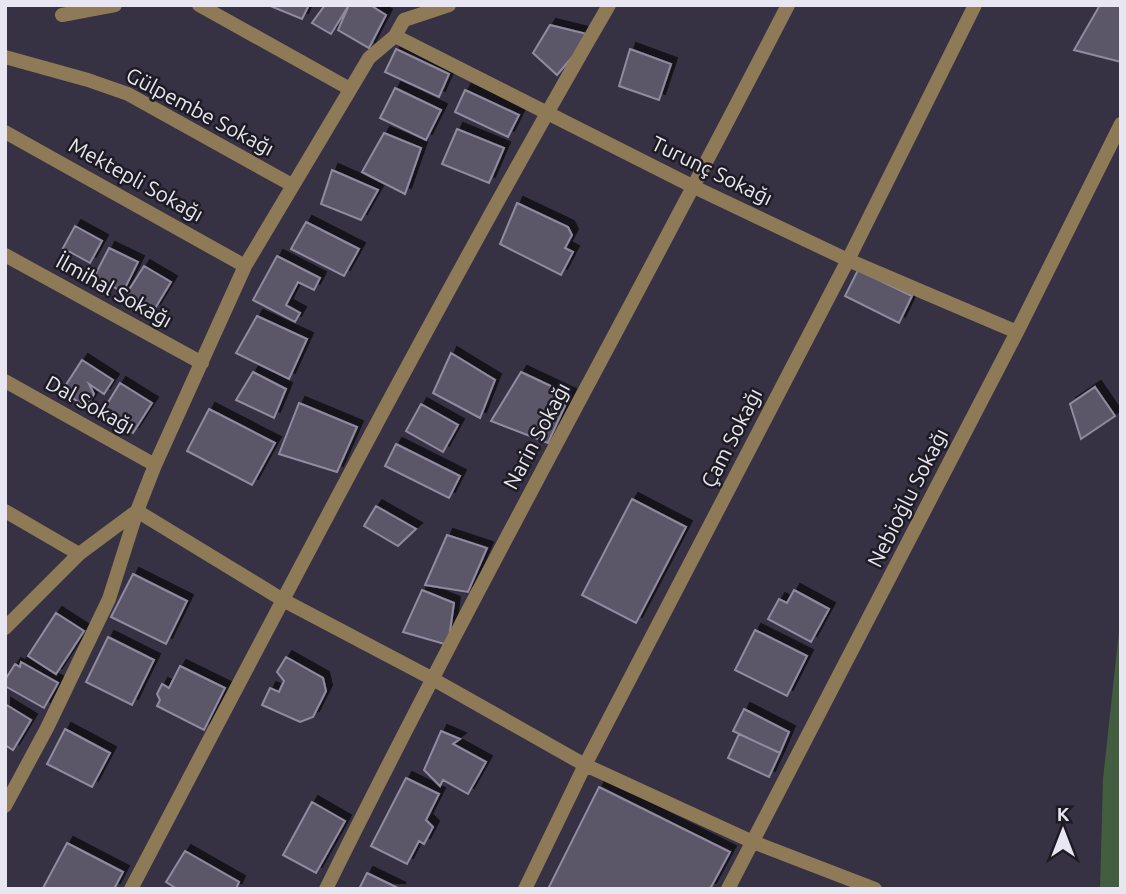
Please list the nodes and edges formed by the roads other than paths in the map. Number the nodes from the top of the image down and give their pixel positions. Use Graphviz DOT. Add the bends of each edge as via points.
graph roads {
  1 [pos="115,5"];
  2 [pos="199,5"];
  3 [pos="449,5"];
  4 [pos="609,5"];
  5 [pos="788,5"];
  6 [pos="975,5"];
  7 [pos="62,15"];
  8 [pos="395,36"];
  9 [pos="5,57"];
  10 [pos="351,89"];
  11 [pos="547,112"];
  12 [pos="1121,124"];
  13 [pos="5,132"];
  14 [pos="292,185"];
  15 [pos="694,187"];
  16 [pos="5,255"];
  17 [pos="848,260"];
  18 [pos="245,266"];
  19 [pos="1017,332"];
  20 [pos="202,363"];
  21 [pos="5,381"];
  22 [pos="155,465"];
  23 [pos="5,511"];
  24 [pos="137,511"];
  25 [pos="79,554"];
  26 [pos="283,600"];
  27 [pos="5,628"];
  28 [pos="431,678"];
  29 [pos="585,765"];
  30 [pos="5,806"];
  31 [pos="753,842"];
  32 [pos="131,889"];
  33 [pos="326,889"];
  34 [pos="525,889"];
  35 [pos="728,889"];
  36 [pos="875,889"];
  1 -- 7 [label="street"];
  2 -- 10 [label="street"];
  3 -- 8 [label="street" via="404,20"];
  4 -- 11 [label="street"];
  5 -- 15 [label="street, Narin Sokağı"];
  6 -- 17 [label="street, Çam Sokağı"];
  8 -- 10 [label="street" via="369,58"];
  8 -- 11 [label="street, Turunç Sokağı"];
  9 -- 14 [label="street, Gülpembe Sokağı" via="128,94"];
  10 -- 14 [label="street"];
  11 -- 15 [label="street, Turunç Sokağı"];
  11 -- 26 [label="street"];
  12 -- 19 [label="street, Nebioğlu Sokağı"];
  13 -- 18 [label="street, Mektepli Sokağı"];
  14 -- 18 [label="street"];
  15 -- 17 [label="street, Turunç Sokağı"];
  15 -- 28 [label="street, Narin Sokağı"];
  16 -- 20 [label="street, İlmihal Sokağı"];
  17 -- 19 [label="street, Turunç Sokağı"];
  17 -- 29 [label="street, Çam Sokağı"];
  18 -- 20 [label="street"];
  19 -- 31 [label="street, Nebioğlu Sokağı"];
  20 -- 22 [label="street"];
  21 -- 22 [label="street, Dal Sokağı"];
  22 -- 24 [label="street"];
  23 -- 25 [label="street"];
  24 -- 25 [label="street"];
  24 -- 26 [label="street"];
  24 -- 30 [label="street" via="108,599"];
  25 -- 27 [label="street"];
  26 -- 28 [label="street"];
  26 -- 32 [label="street"];
  28 -- 29 [label="street"];
  28 -- 33 [label="street, Narin Sokağı"];
  29 -- 31 [label="street"];
  29 -- 34 [label="street, Çam Sokağı"];
  31 -- 35 [label="street, Nebioğlu Sokağı"];
  31 -- 36 [label="street"];
}
